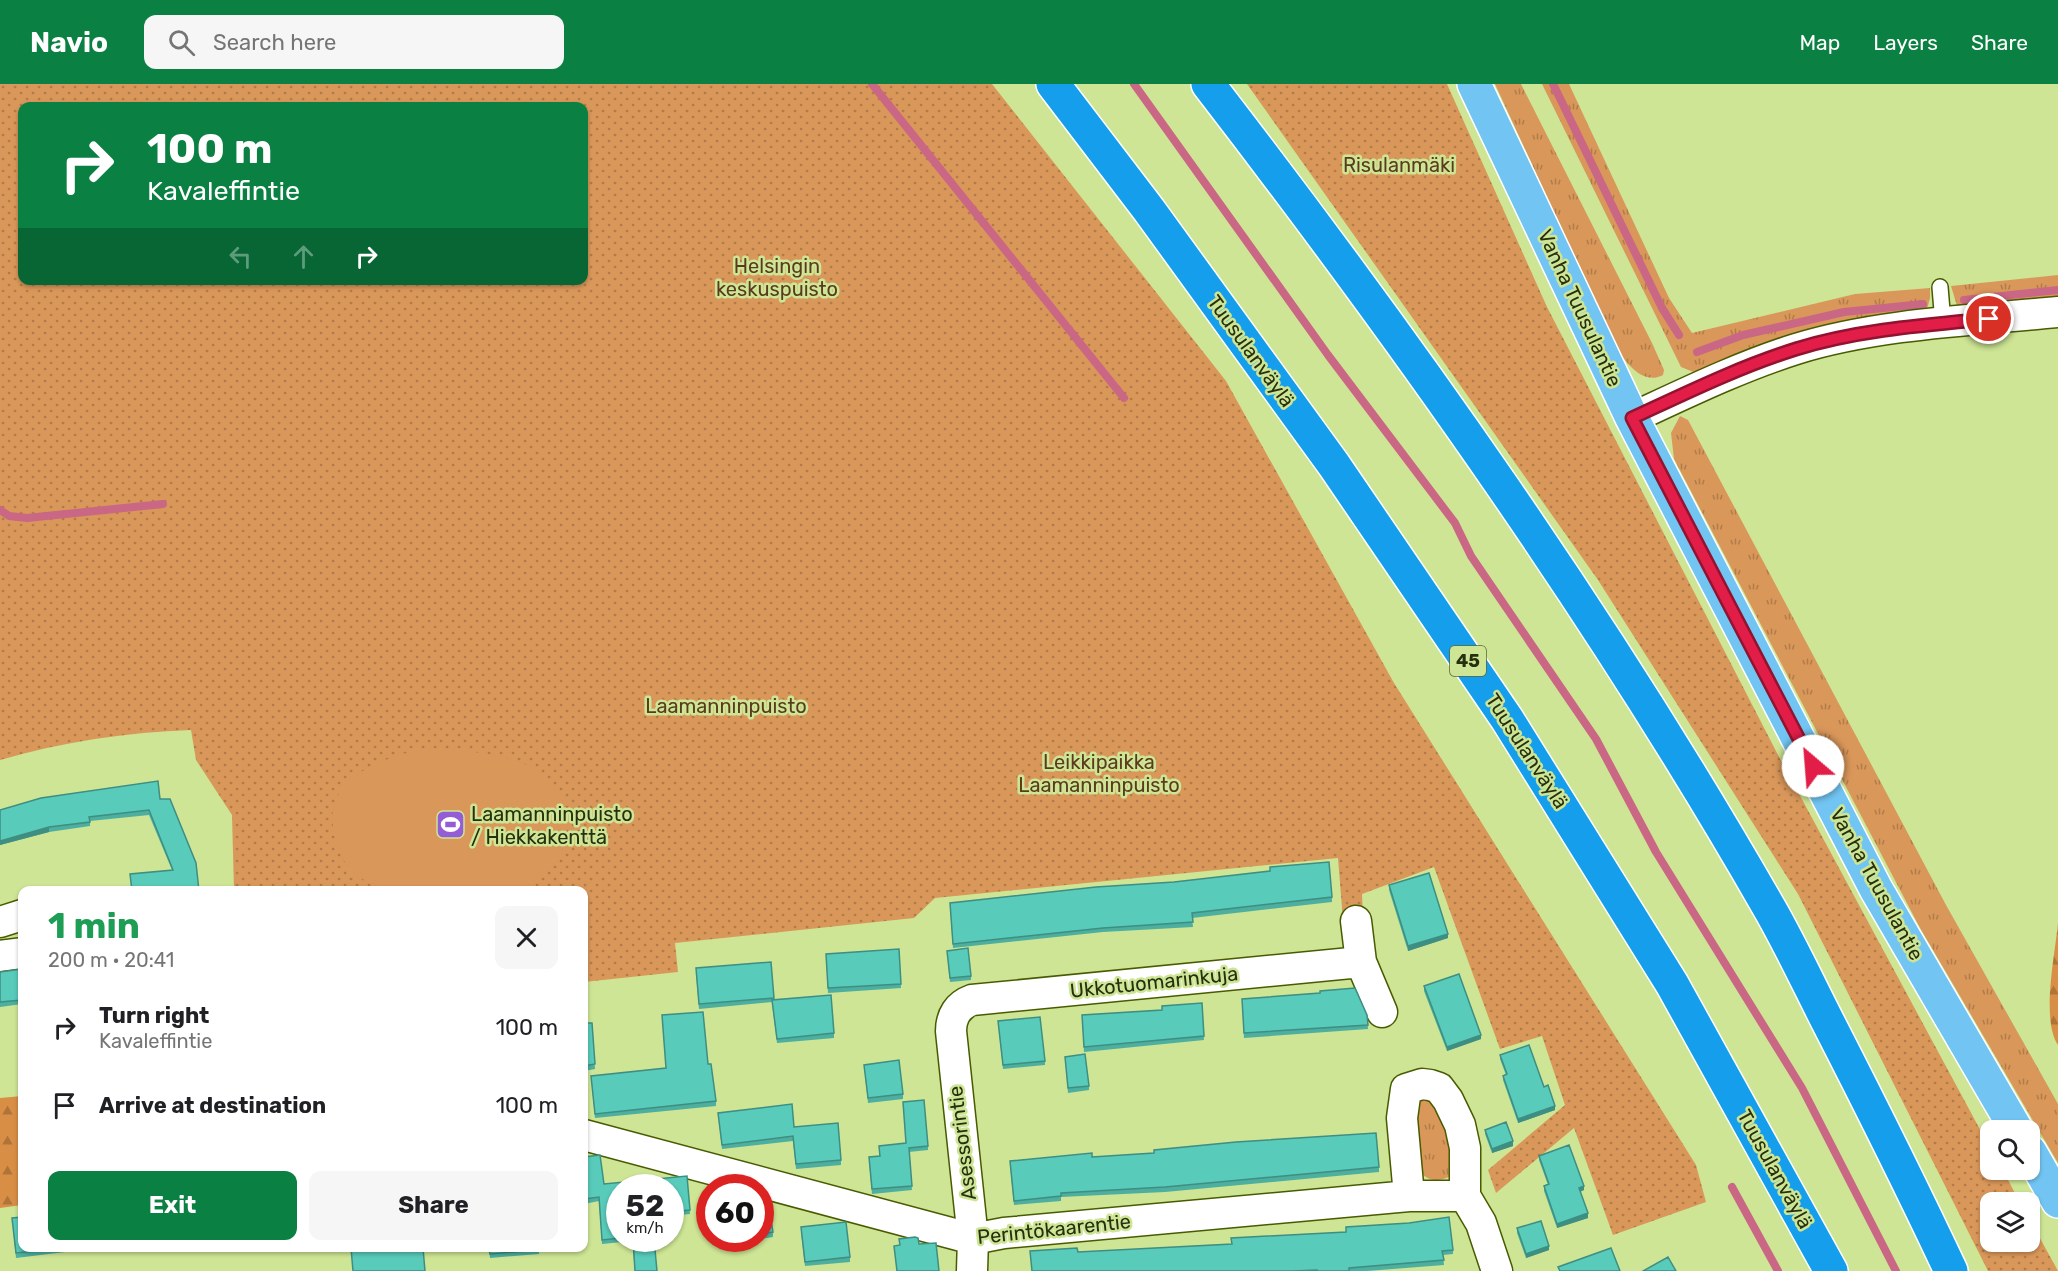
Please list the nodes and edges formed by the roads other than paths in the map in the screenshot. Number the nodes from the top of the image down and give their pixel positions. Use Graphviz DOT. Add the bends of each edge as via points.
graph roads {
  1 [pos="1053,84"];
  2 [pos="1208,84"];
  3 [pos="1473,84"];
  4 [pos="1940,287"];
  5 [pos="2058,312"];
  6 [pos="1943,323"];
  7 [pos="1632,418"];
  8 [pos="18,916"];
  9 [pos="1356,921"];
  10 [pos="0,922"];
  11 [pos="18,953"];
  12 [pos="0,956"];
  13 [pos="1361,962"];
  14 [pos="1382,1012"];
  15 [pos="953,1016"];
  16 [pos="2012,1120"];
  17 [pos="588,1136"];
  18 [pos="2040,1170"];
  19 [pos="1409,1196"];
  20 [pos="1465,1196"];
  21 [pos="2058,1201"];
  22 [pos="973,1239"];
  23 [pos="972,1271"];
  24 [pos="1497,1271"];
  25 [pos="1831,1271"];
  26 [pos="1951,1271"];
  1 -- 25 [label="highway, Tuusulanväylä / 45" via="1334,465 1508,719 1672,984"];
  2 -- 26 [label="highway" via="1430,385 1609,645 1695,782 1773,915"];
  3 -- 7 [label="main road, Vanha Tuusulantie"];
  4 -- 6 [label="lane"];
  5 -- 6 [label="street"];
  6 -- 7 [label="street" via="1798,348 1744,367"];
  7 -- 16 [label="main road, Vanha Tuusulantie" via="1876,889"];
  8 -- 10 [label="street"];
  9 -- 13 [label="street"];
  11 -- 12 [label="street"];
  13 -- 14 [label="street"];
  13 -- 15 [label="street, Ukkotuomarinkuja" via="972,1000 963,1003"];
  15 -- 22 [label="street, Asessorintie" via="952,1056"];
  17 -- 22 [label="street, Perintökaarentie"];
  18 -- 21 [label="main road"];
  19 -- 20 [label="street, Perintökaarentie"];
  19 -- 20 [label="street" via="1402,1118 1406,1089 1422,1084 1439,1088 1460,1125 1465,1148"];
  19 -- 22 [label="street, Perintökaarentie"];
  20 -- 24 [label="street" via="1481,1223"];
  22 -- 23 [label="street, Asessorintie"];
}
